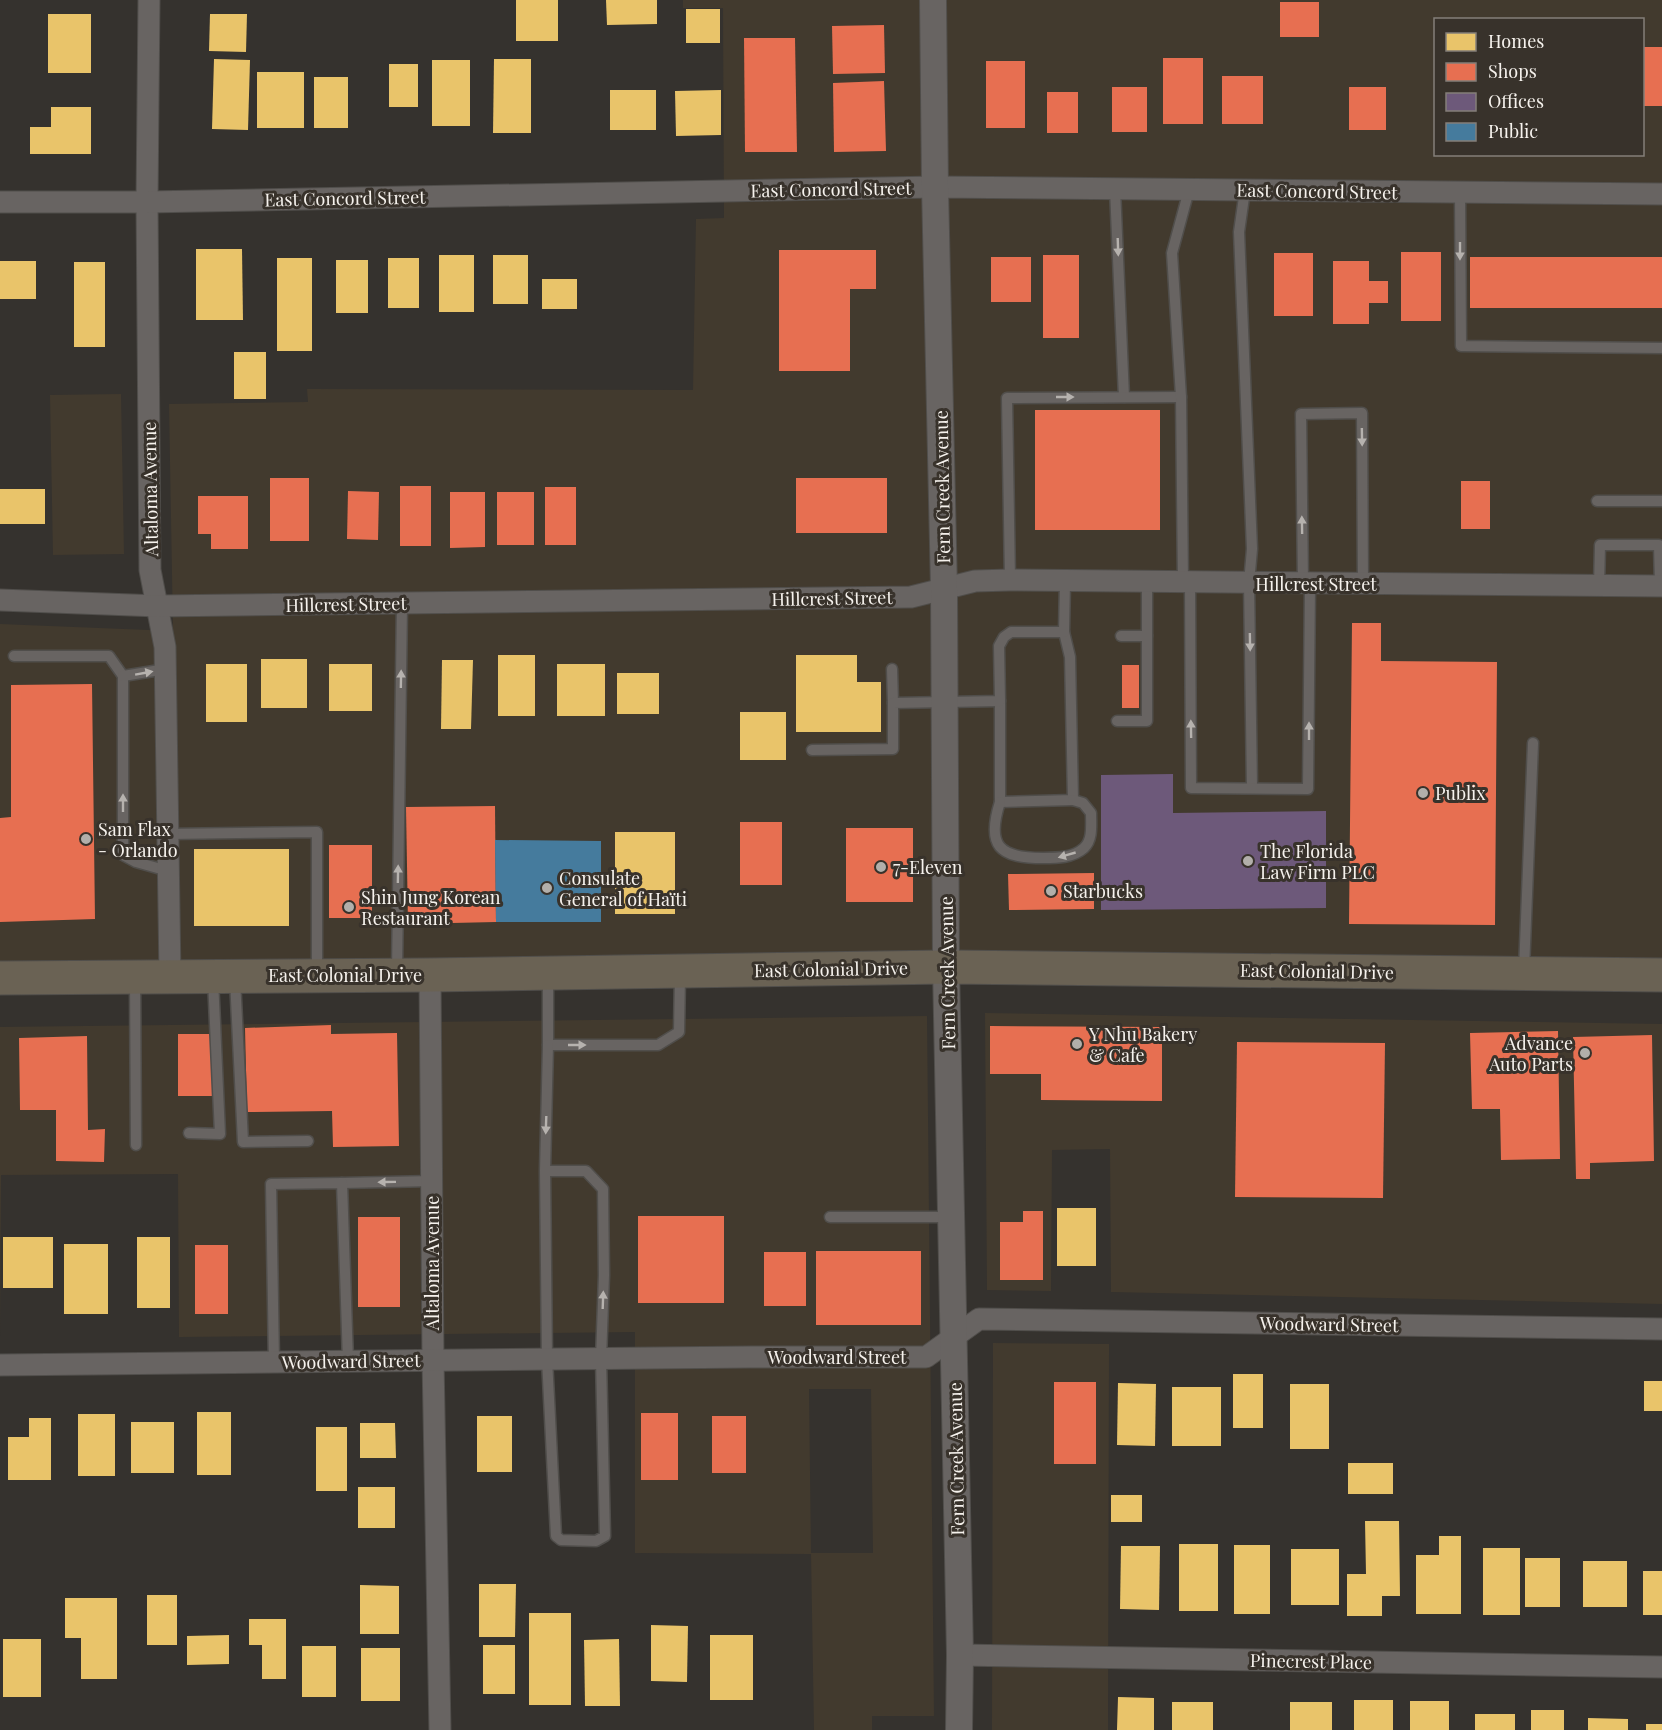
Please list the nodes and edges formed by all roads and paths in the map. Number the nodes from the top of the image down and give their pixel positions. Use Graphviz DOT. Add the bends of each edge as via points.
graph roads {
  1 [pos="149,0"];
  2 [pos="933,0"];
  3 [pos="935,187"];
  4 [pos="1115,189"];
  5 [pos="1189,190"];
  6 [pos="1245,190"];
  7 [pos="1460,192"];
  8 [pos="1662,194"];
  9 [pos="0,202"];
  10 [pos="147,202"];
  11 [pos="1662,348"];
  12 [pos="1124,397"];
  13 [pos="1181,397"];
  14 [pos="1597,501"];
  15 [pos="1662,501"];
  16 [pos="1010,580"];
  17 [pos="1065,581"];
  18 [pos="1147,582"];
  19 [pos="1186,583"];
  20 [pos="1249,583"];
  21 [pos="1306,584"];
  22 [pos="1363,584"];
  23 [pos="1599,586"];
  24 [pos="1661,586"];
  25 [pos="944,589"];
  26 [pos="0,600"];
  27 [pos="402,603"];
  28 [pos="158,606"];
  29 [pos="1064,632"];
  30 [pos="1121,636"];
  31 [pos="1147,636"];
  32 [pos="14,656"];
  33 [pos="166,669"];
  34 [pos="892,669"];
  35 [pos="123,676"];
  36 [pos="1000,701"];
  37 [pos="944,702"];
  38 [pos="893,703"];
  39 [pos="1117,721"];
  40 [pos="1533,743"];
  41 [pos="812,750"];
  42 [pos="1251,788"];
  43 [pos="1073,800"];
  44 [pos="1000,802"];
  45 [pos="168,834"];
  46 [pos="168,871"];
  47 [pos="946,967"];
  48 [pos="680,971"];
  49 [pos="548,973"];
  50 [pos="1524,974"];
  51 [pos="224,975"];
  52 [pos="318,975"];
  53 [pos="397,975"];
  54 [pos="430,975"];
  55 [pos="1662,975"];
  56 [pos="135,976"];
  57 [pos="170,976"];
  58 [pos="0,978"];
  59 [pos="548,1045"];
  60 [pos="189,1133"];
  61 [pos="308,1141"];
  62 [pos="136,1145"];
  63 [pos="545,1172"];
  64 [pos="432,1181"];
  65 [pos="342,1183"];
  66 [pos="830,1217"];
  67 [pos="951,1217"];
  68 [pos="1662,1329"];
  69 [pos="953,1338"];
  70 [pos="548,1359"];
  71 [pos="601,1359"];
  72 [pos="433,1360"];
  73 [pos="348,1361"];
  74 [pos="274,1362"];
  75 [pos="0,1365"];
  76 [pos="960,1654"];
  77 [pos="1662,1667"];
  78 [pos="440,1730"];
  79 [pos="959,1730"];
  1 -- 10 [label="street, Altaloma Avenue"];
  2 -- 3 [label="street, Fern Creek Avenue"];
  3 -- 4 [label="street, East Concord Street"];
  3 -- 10 [label="street, East Concord Street"];
  3 -- 25 [label="street, Fern Creek Avenue"];
  4 -- 5 [label="street, East Concord Street"];
  4 -- 12 [label="lane, one-way"];
  5 -- 6 [label="street, East Concord Street"];
  5 -- 13 [label="lane" via="1172,253"];
  6 -- 7 [label="street, East Concord Street"];
  6 -- 20 [label="lane" via="1239,232 1252,549"];
  7 -- 8 [label="street, East Concord Street"];
  7 -- 11 [label="lane, one-way" via="1461,346"];
  9 -- 10 [label="street, East Concord Street"];
  10 -- 28 [label="street, Altaloma Avenue" via="150,570"];
  12 -- 13 [label="lane"];
  16 -- 12 [label="lane, one-way" via="1007,398"];
  13 -- 19 [label="lane"];
  14 -- 15 [label="lane"];
  16 -- 17 [label="street, Hillcrest Street"];
  16 -- 25 [label="street, Hillcrest Street" via="975,581"];
  17 -- 18 [label="street, Hillcrest Street"];
  17 -- 29 [label="lane"];
  18 -- 19 [label="street, Hillcrest Street"];
  18 -- 31 [label="lane"];
  19 -- 20 [label="street, Hillcrest Street"];
  42 -- 19 [label="lane, one-way" via="1191,788"];
  20 -- 21 [label="street, Hillcrest Street"];
  20 -- 42 [label="lane, one-way"];
  21 -- 22 [label="street, Hillcrest Street"];
  21 -- 22 [label="lane, one-way" via="1301,414 1362,413"];
  42 -- 21 [label="lane, one-way" via="1308,789"];
  22 -- 23 [label="street, Hillcrest Street"];
  23 -- 24 [label="street, Hillcrest Street"];
  23 -- 24 [label="lane" via="1600,545 1659,545"];
  25 -- 27 [label="street, Hillcrest Street" via="911,597"];
  25 -- 37 [label="street, Fern Creek Avenue"];
  26 -- 28 [label="street, Hillcrest Street"];
  27 -- 28 [label="street, Hillcrest Street"];
  53 -- 27 [label="lane, one-way"];
  28 -- 33 [label="street, Altaloma Avenue"];
  29 -- 36 [label="lane" via="1011,632 1004,638 999,646"];
  29 -- 43 [label="lane" via="1070,657"];
  30 -- 31 [label="lane"];
  31 -- 39 [label="lane" via="1147,721"];
  32 -- 35 [label="lane" via="108,656"];
  35 -- 33 [label="lane, one-way"];
  33 -- 45 [label="street, Altaloma Avenue"];
  34 -- 38 [label="lane"];
  46 -- 35 [label="lane, one-way" via="123,855"];
  36 -- 37 [label="lane"];
  36 -- 44 [label="lane"];
  37 -- 38 [label="lane"];
  37 -- 47 [label="street, Fern Creek Avenue"];
  38 -- 41 [label="lane" via="893,749"];
  40 -- 50 [label="lane"];
  43 -- 44 [label="lane"];
  43 -- 44 [label="lane, one-way" via="1083,803 1091,813 1091,834 1085,848 1070,856 1053,858 1025,858 1004,852 996,840 994,819"];
  45 -- 46 [label="street, Altaloma Avenue"];
  45 -- 52 [label="lane" via="317,832"];
  46 -- 57 [label="street, Altaloma Avenue"];
  47 -- 48 [label="highway, East Colonial Drive"];
  47 -- 50 [label="highway, East Colonial Drive"];
  47 -- 67 [label="street, Fern Creek Avenue"];
  48 -- 49 [label="highway, East Colonial Drive"];
  59 -- 48 [label="lane, one-way" via="658,1045 679,1032"];
  49 -- 54 [label="highway, East Colonial Drive"];
  49 -- 59 [label="lane"];
  50 -- 55 [label="highway, East Colonial Drive"];
  51 -- 52 [label="highway, East Colonial Drive"];
  51 -- 57 [label="highway, East Colonial Drive"];
  51 -- 60 [label="lane" via="220,1134"];
  51 -- 61 [label="lane" via="243,1142"];
  52 -- 53 [label="highway, East Colonial Drive"];
  53 -- 54 [label="highway, East Colonial Drive"];
  54 -- 64 [label="street, Altaloma Avenue"];
  56 -- 57 [label="highway, East Colonial Drive"];
  56 -- 58 [label="highway, East Colonial Drive"];
  56 -- 62 [label="lane"];
  59 -- 63 [label="lane, one-way"];
  63 -- 70 [label="lane"];
  71 -- 63 [label="lane, one-way" via="603,1189 586,1172"];
  64 -- 65 [label="lane, one-way"];
  64 -- 72 [label="street, Altaloma Avenue"];
  65 -- 73 [label="lane"];
  65 -- 74 [label="lane" via="272,1184"];
  66 -- 67 [label="lane"];
  67 -- 69 [label="street, Fern Creek Avenue"];
  68 -- 69 [label="street, Woodward Street" via="979,1319"];
  69 -- 71 [label="street, Woodward Street" via="926,1357"];
  69 -- 76 [label="street, Fern Creek Avenue"];
  70 -- 71 [label="street, Woodward Street"];
  70 -- 71 [label="lane" via="556,1536 561,1540 596,1541 605,1536"];
  70 -- 72 [label="street, Woodward Street"];
  72 -- 73 [label="street, Woodward Street"];
  72 -- 78 [label="street, Altaloma Avenue"];
  73 -- 74 [label="street, Woodward Street"];
  74 -- 75 [label="street, Woodward Street"];
  76 -- 77 [label="street, Pinecrest Place"];
  76 -- 79 [label="street, Fern Creek Avenue"];
}
